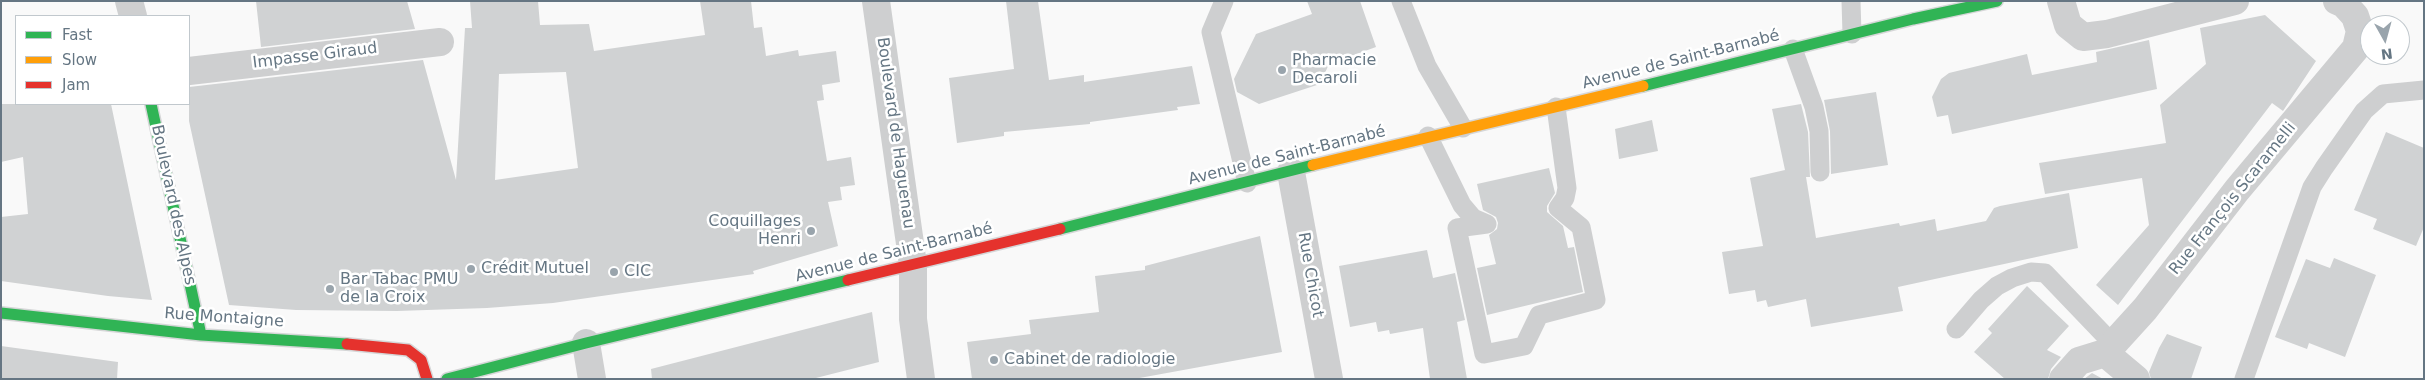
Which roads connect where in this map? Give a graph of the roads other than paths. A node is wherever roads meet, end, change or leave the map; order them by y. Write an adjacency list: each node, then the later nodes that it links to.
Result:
1 (129, 1): 11 (street)
2 (876, 1): 24 (street, Boulevard de Haguenau)
3 (1224, 1): 23 (lane)
4 (1401, 1): 19 (lane)
5 (1851, 1): 12 (lane)
6 (1997, 1): 10 (main road, Avenue de Saint-Barnabé)
7 (2061, 1): 8 (street)
8 (2235, 1)
9 (2337, 1): 29 (street, Rue François Scaramelli)
10 (1916, 10): 12 (main road, Avenue de Saint-Barnabé)
11 (133, 15)
12 (1852, 34): 14 (main road, Avenue de Saint-Barnabé)
13 (440, 42): 15 (street, Impasse Giraud)
14 (1794, 49): 18 (main road, Avenue de Saint-Barnabé); 22 (lane)
15 (190, 71)
16 (2424, 90): 36 (lane)
17 (152, 105): 27 (main road, Boulevard des Alpes)
18 (1556, 107): 19 (main road, Avenue de Saint-Barnabé); 20 (lane)
19 (1463, 128): 20 (main road, Avenue de Saint-Barnabé)
20 (1428, 136): 21 (main road, Avenue de Saint-Barnabé)
21 (1291, 172): 23 (main road, Avenue de Saint-Barnabé); 34 (street, Rue Chicot)
22 (1820, 172)
23 (1247, 183): 24 (main road, Avenue de Saint-Barnabé)
24 (913, 265): 28 (main road, Avenue de Saint-Barnabé); 33 (street, Boulevard de Haguenau)
25 (1, 313): 27 (main road, Rue Montaigne)
26 (1956, 329): 29 (lane)
27 (201, 335): 30 (main road, Rue Montaigne)
28 (586, 343): 31 (main road, Avenue de Saint-Barnabé); 32 (street)
29 (2119, 365): 35 (street)
30 (427, 379)
31 (446, 379)
32 (592, 379)
33 (921, 379)
34 (1329, 379)
35 (2064, 379)
36 (2244, 379)

